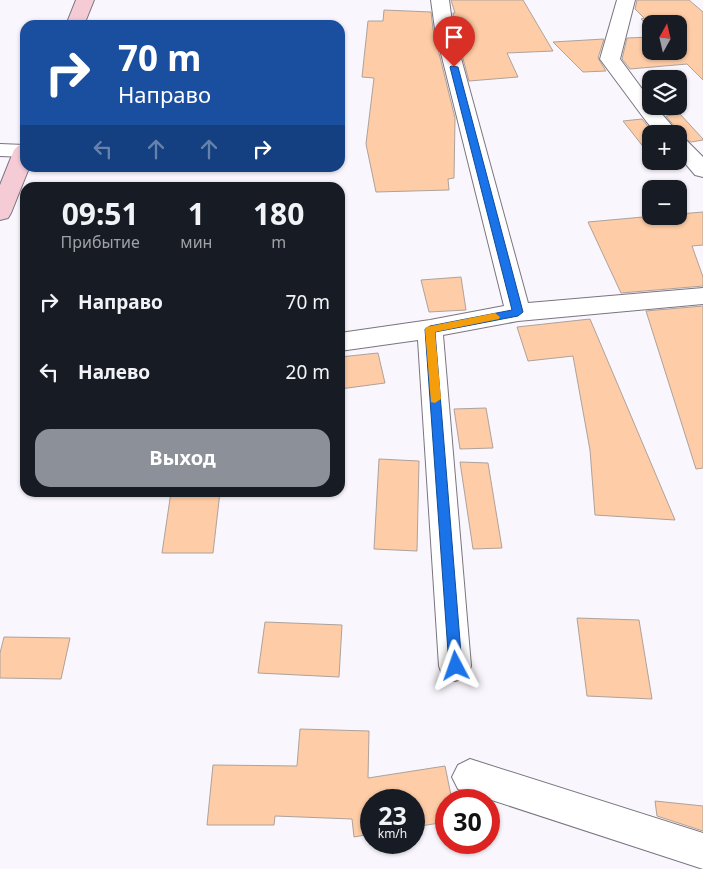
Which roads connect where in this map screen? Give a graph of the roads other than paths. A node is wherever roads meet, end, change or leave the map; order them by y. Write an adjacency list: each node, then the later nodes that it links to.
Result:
1 (85, 0): 4 (street)
2 (440, 0): 13 (street)
3 (626, 0): 5 (street)
4 (77, 20)
5 (660, 125)
6 (0, 150): 7 (street)
7 (20, 150)
8 (687, 153): 10 (street)
9 (20, 163): 11 (street)
10 (703, 170)
11 (0, 213)
12 (703, 296): 13 (street)
13 (518, 312): 14 (street)
14 (430, 329): 15 (street); 16 (street)
15 (345, 341)
16 (456, 666)
17 (470, 777): 18 (street)
18 (703, 851)

